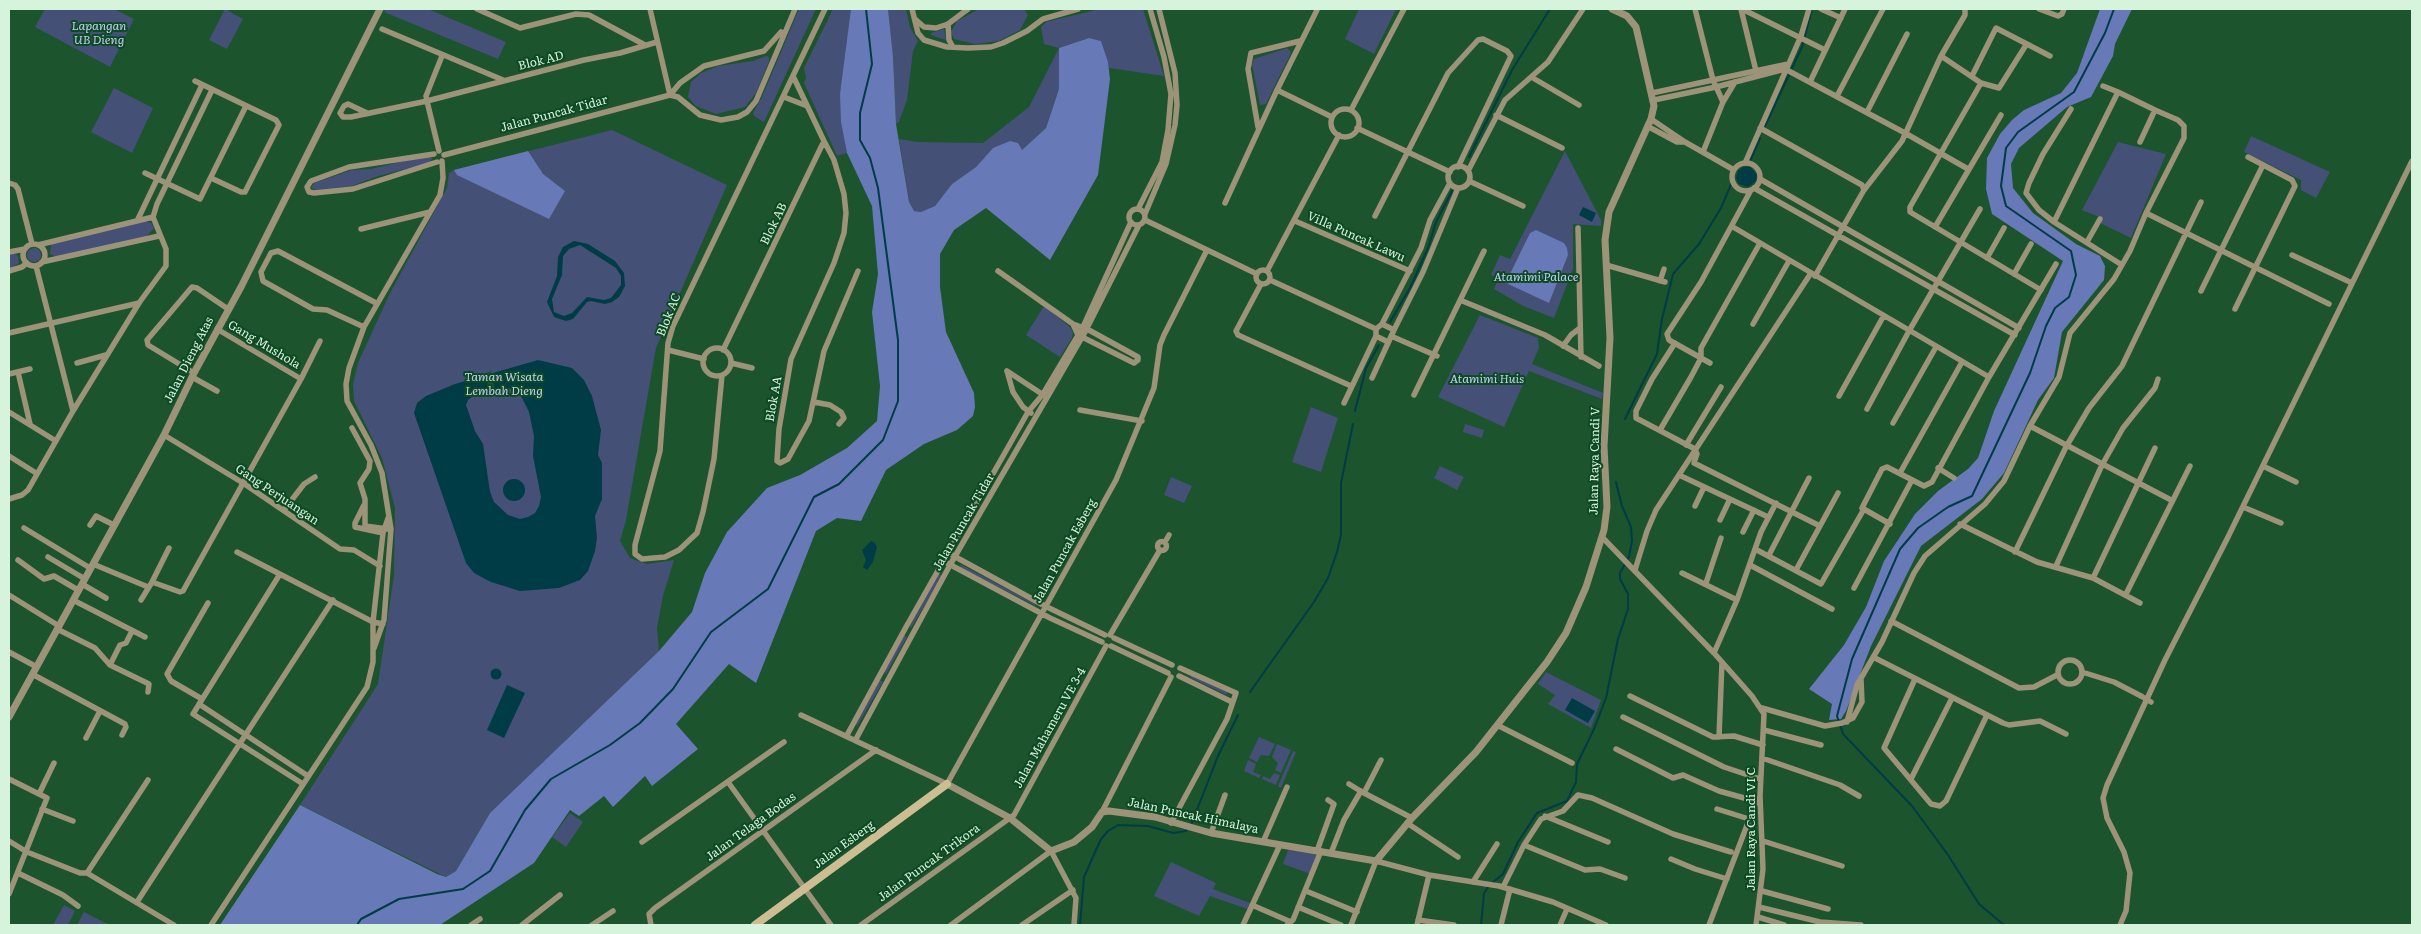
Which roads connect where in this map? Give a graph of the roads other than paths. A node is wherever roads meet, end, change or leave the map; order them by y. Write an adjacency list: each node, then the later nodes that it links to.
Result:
1 (380, 9): 178 (street, Jalan Dieng Atas)
2 (477, 9): 35 (street)
3 (650, 9): 33 (street)
4 (794, 9): 28 (street)
5 (824, 9): 45 (street, Blok AC)
6 (912, 9): 26 (street)
7 (968, 9): 27 (street)
8 (1078, 9): 36 (street)
9 (1150, 9): 117 (street, Jalan Puncak Tidar)
10 (1159, 9): 123 (street, Jalan Puncak Tidar)
11 (1404, 9): 70 (street)
12 (1583, 9): 47 (street)
13 (1612, 9): 24 (street)
14 (1695, 9): 49 (street)
15 (1742, 9): 31 (street); 44 (street)
16 (1809, 9): 31 (street)
17 (1821, 9): 25 (street)
18 (1845, 9): 25 (street)
19 (1883, 9): 61 (street)
20 (1965, 9): 40 (street)
21 (2039, 9): 22 (street)
22 (2064, 9)
23 (1317, 10): 32 (street)
24 (1627, 13): 63 (street)
25 (1841, 18): 37 (street)
26 (915, 20): 27 (street); 36 (street)
27 (948, 24): 36 (street)
28 (786, 26): 38 (street); 42 (street)
29 (382, 29): 39 (street)
30 (1907, 34): 72 (street)
31 (1804, 37): 37 (street); 43 (street)
32 (1300, 41): 58 (street); 79 (street)
33 (657, 42): 35 (street, Blok AD); 60 (street)
34 (2026, 45): 41 (street); 46 (street); 53 (street)
35 (645, 46): 48 (street, Blok AD)
36 (953, 47)
37 (1825, 50): 52 (street)
38 (764, 51): 42 (street); 60 (street)
39 (442, 56): 48 (street); 64 (street)
40 (1941, 56): 46 (street); 82 (street)
41 (2050, 56)
42 (774, 57): 60 (street)
43 (1788, 69): 44 (street); 52 (street); 81 (street)
44 (1757, 75): 49 (street); 51 (street)
45 (794, 76): 62 (street, Blok AC); 68 (street)
46 (1972, 76): 53 (street)
47 (1533, 78): 66 (street); 75 (street)
48 (503, 80): 64 (street, Blok AD)
49 (1713, 80): 56 (street); 63 (street)
50 (195, 81): 54 (street)
51 (1735, 82): 56 (street); 65 (street)
52 (1810, 82): 61 (street)
53 (1981, 83): 90 (street)
54 (202, 85): 57 (street); 103 (street)
55 (2103, 86): 59 (street)
56 (1716, 87): 63 (street); 65 (street)
57 (212, 90): 67 (street); 107 (street)
58 (1277, 90): 76 (street); 79 (street)
59 (2118, 92): 71 (street); 128 (street)
60 (670, 95): 91 (street, Jalan Puncak Tidar)
61 (1837, 96): 72 (street)
62 (784, 97): 68 (street); 201 (street, Blok AC)
63 (1653, 100): 77 (street, Jalan Raya Candi V)
64 (427, 101): 73 (street, Blok AD); 91 (street)
65 (1723, 102): 89 (street)
66 (1579, 105)
67 (246, 106): 102 (street); 102 (street)
68 (807, 106): 84 (street)
69 (2071, 109): 128 (street)
70 (1350, 110): 76 (street); 80 (street)
71 (2155, 110): 86 (street); 120 (street)
72 (1866, 112): 82 (street)
73 (367, 113)
74 (2001, 114): 97 (street)
75 (1496, 115): 87 (street); 99 (street)
76 (1332, 117): 83 (street)
77 (1650, 119): 78 (street, Jalan Raya Candi V); 85 (street)
78 (1647, 126): 85 (street); 156 (street, Jalan Raya Candi V)
79 (1258, 128): 114 (street)
80 (1357, 128): 83 (street); 88 (street)
81 (1760, 128): 94 (street); 111 (street)
82 (1905, 132): 90 (street); 111 (street)
83 (1339, 135): 126 (street)
84 (824, 141): 202 (street, Blok AB); 229 (street, Blok AA)
85 (1685, 142): 89 (street)
86 (2140, 142)
87 (1562, 148)
88 (1406, 152): 96 (street); 100 (street); 122 (street)
89 (1703, 152): 98 (street)
90 (1941, 153): 97 (street); 132 (street)
91 (439, 157): 91 (street); 119 (street)
92 (2248, 158): 95 (street)
93 (2412, 161): 169 (street)
94 (1745, 163): 98 (street); 104 (street)
95 (2263, 165): 145 (street); 157 (street)
96 (1458, 166): 99 (street); 100 (street)
97 (1968, 169): 132 (street)
98 (1734, 170): 110 (street)
99 (1468, 171): 105 (street)
100 (1450, 172): 108 (street)
101 (145, 173): 103 (street)
102 (211, 178): 107 (street)
103 (157, 179): 107 (street); 124 (street)
104 (1760, 180): 110 (street); 112 (street)
105 (1469, 181): 109 (street); 115 (street)
106 (9, 183): 143 (street)
107 (167, 183): 121 (street)
108 (1450, 183): 109 (street); 163 (street)
109 (1458, 188): 195 (street)
110 (1753, 189): 116 (street); 130 (street)
111 (1864, 190): 131 (street)
112 (1794, 200): 116 (street); 131 (street)
113 (2202, 202): 136 (street)
114 (1225, 203)
115 (1523, 206)
116 (1789, 207): 137 (street)
117 (1138, 209): 123 (street); 127 (street, Jalan Puncak Tidar)
118 (1980, 209): 141 (street)
119 (430, 212): 135 (street); 176 (street)
120 (2146, 213): 136 (street); 155 (street)
121 (153, 216): 124 (street); 138 (street)
122 (1375, 216)
123 (1145, 217): 129 (street, Jalan Puncak Tidar); 146 (street)
124 (138, 219): 143 (street)
125 (2100, 219): 139 (street)
126 (1295, 221): 162 (street); 163 (street, Villa Puncak Lawu)
127 (1131, 222): 129 (street); 186 (street, Jalan Puncak Tidar)
128 (2054, 222): 139 (street)
129 (1139, 225): 186 (street, Jalan Puncak Tidar)
130 (1733, 226): 140 (street); 198 (street)
131 (1844, 227): 137 (street); 168 (street)
132 (1935, 227): 141 (street)
133 (1578, 228): 188 (street)
134 (2004, 228): 150 (street)
135 (361, 230)
136 (2186, 233): 145 (street); 247 (street)
137 (1840, 235): 165 (street); 171 (street)
138 (160, 236): 153 (street); 175 (street)
139 (2087, 242): 155 (street)
140 (1760, 243): 151 (street); 206 (street)
141 (1960, 243): 150 (street); 168 (street)
142 (2031, 244): 166 (street)
143 (35, 245): 144 (street); 153 (street)
144 (25, 249): 148 (street); 152 (street)
145 (2220, 249): 157 (street); 173 (street)
146 (1206, 250): 164 (street); 237 (street, Jalan Puncak Esberg)
147 (1484, 251): 174 (street)
148 (9, 252)
149 (2292, 255): 169 (street)
150 (1987, 258): 166 (street)
151 (1789, 260): 165 (street); 184 (street)
152 (27, 263): 153 (street); 159 (street)
153 (39, 264): 181 (street)
154 (2056, 264): 172 (street)
155 (2122, 265): 241 (street)
156 (1606, 266): 158 (street); 293 (street, Jalan Raya Candi V)
157 (2256, 267): 177 (street); 179 (street)
158 (1664, 269)
159 (9, 271)
160 (858, 271): 229 (street, Blok AA)
161 (998, 271): 182 (street)
162 (1267, 271): 164 (street); 167 (street)
163 (1410, 271): 183 (street)
164 (1257, 274): 170 (street)
165 (1813, 274): 180 (street); 249 (street)
166 (2014, 274): 172 (street)
167 (1270, 280): 170 (street); 187 (street)
168 (1938, 282): 171 (street); 189 (street)
169 (2352, 283): 253 (street)
170 (1261, 284): 223 (street)
171 (1934, 288): 191 (street); 196 (street)
172 (2041, 290): 189 (street)
173 (2200, 291)
174 (1460, 300): 199 (street); 204 (street)
175 (139, 303): 181 (street); 203 (street)
176 (376, 303): 185 (street); 185 (street)
177 (2329, 304)
178 (228, 309): 190 (street, Jalan Dieng Atas); 217 (street)
179 (2235, 309)
180 (1883, 317): 191 (street); 228 (street)
181 (51, 323): 192 (street); 234 (street)
182 (1073, 324): 186 (street); 193 (street)
183 (1382, 324): 187 (street); 195 (street)
184 (1753, 324)
185 (364, 327): 279 (street)
186 (1085, 328): 193 (street, Jalan Puncak Tidar); 193 (street)
187 (1376, 328): 194 (street)
188 (1580, 328): 199 (street); 205 (street)
189 (2019, 328): 196 (street)
190 (217, 329): 217 (street, Jalan Dieng Atas); 221 (street, Gang Mushola)
191 (1909, 332): 200 (street); 231 (street)
192 (9, 333)
193 (1080, 336): 227 (street, Jalan Puncak Tidar)
194 (1376, 336): 195 (street); 223 (street)
195 (1391, 336): 204 (street); 220 (street)
196 (2015, 336): 219 (street)
197 (320, 341): 221 (street)
198 (1675, 343): 206 (street); 243 (street)
199 (1563, 346): 205 (street)
200 (1936, 347): 208 (street); 238 (street)
201 (668, 350): 207 (street); 218 (street, Blok AC)
202 (723, 350): 207 (street); 210 (street)
203 (106, 355): 209 (street); 234 (street)
204 (1435, 356): 226 (street)
205 (1581, 357): 212 (street)
206 (1701, 358): 211 (street); 243 (street)
207 (704, 359): 218 (street)
208 (1962, 362): 219 (street); 256 (street)
209 (77, 363)
210 (731, 363): 213 (street); 218 (street)
211 (1710, 363)
212 (1599, 366)
213 (752, 368)
214 (30, 370): 215 (street)
215 (18, 372): 216 (street); 239 (street)
216 (9, 374)
217 (193, 374): 225 (street); 244 (street, Jalan Dieng Atas)
218 (722, 375)
219 (1989, 377): 254 (street)
220 (1372, 378)
221 (301, 379): 263 (street)
222 (2158, 380): 251 (street)
223 (1351, 386): 230 (street)
224 (1721, 387): 246 (street)
225 (218, 391)
226 (1414, 395)
227 (1046, 396): 235 (street, Jalan Puncak Tidar); 235 (street); 236 (street, Jalan Puncak Tidar)
228 (1840, 396)
229 (814, 402): 240 (street)
230 (1344, 403)
231 (1867, 409)
232 (1080, 410): 237 (street)
233 (9, 412): 239 (street)
234 (73, 412): 245 (street)
235 (1028, 412): 236 (street); 298 (street, Jalan Puncak Tidar)
236 (1036, 417): 302 (street, Jalan Puncak Tidar)
237 (1142, 421): 328 (street, Jalan Puncak Esberg)
238 (1893, 423)
239 (30, 424): 245 (street)
240 (839, 424)
241 (2030, 426): 247 (street); 283 (street)
242 (352, 428): 270 (street)
243 (1660, 430): 246 (street)
244 (164, 435): 263 (street, Gang Perjuangan); 285 (street, Jalan Dieng Atas)
245 (56, 441): 255 (street)
246 (1686, 445): 249 (street)
247 (2066, 446): 251 (street); 299 (street)
248 (2155, 448): 264 (street)
249 (1695, 449): 257 (street); 271 (street)
250 (9, 456): 255 (street)
251 (2102, 465): 264 (street); 309 (street)
252 (2190, 466): 269 (street)
253 (2263, 466): 262 (street); 273 (street)
254 (1938, 468): 260 (street); 261 (street)
255 (36, 473): 267 (street)
256 (1900, 473): 261 (street); 274 (street)
257 (1679, 474): 265 (street); 310 (street)
258 (316, 478): 275 (street)
259 (1809, 478): 277 (street)
260 (1954, 478)
261 (1912, 480): 282 (street)
262 (2296, 482)
263 (243, 483): 275 (street, Gang Perjuangan); 317 (street)
264 (2138, 483): 269 (street); 314 (street)
265 (1704, 486): 268 (street); 272 (street)
266 (1838, 493): 286 (street)
267 (9, 498)
268 (1730, 499): 276 (street); 280 (street)
269 (2171, 500): 319 (street)
270 (365, 503): 287 (street); 287 (street)
271 (1776, 503): 277 (street); 296 (street)
272 (1695, 506)
273 (2243, 507): 281 (street); 483 (street)
274 (1864, 509): 282 (street); 311 (street)
275 (284, 510): 308 (street, Gang Perjuangan)
276 (1754, 510): 278 (street); 291 (street)
277 (1792, 511): 286 (street); 300 (street)
278 (1766, 516)
279 (388, 518): 289 (street); 290 (street)
280 (1720, 520)
281 (2281, 523)
282 (1890, 524): 318 (street)
283 (1960, 524): 299 (street); 331 (street)
284 (90, 525): 285 (street)
285 (114, 525): 307 (street, Jalan Dieng Atas)
286 (1820, 526): 311 (street)
287 (365, 527): 290 (street)
288 (24, 528): 307 (street)
289 (391, 529): 290 (street); 333 (street)
290 (384, 531): 308 (street)
291 (1743, 532)
292 (1169, 535): 338 (street)
293 (1602, 537): 310 (street); 370 (street, Jalan Raya Candi V)
294 (1721, 538): 315 (street)
295 (169, 548): 317 (street)
296 (1755, 550): 300 (street); 306 (street)
297 (237, 552): 313 (street)
298 (948, 552): 302 (street); 304 (street, Jalan Puncak Tidar)
299 (2015, 552): 309 (street)
300 (1769, 555): 311 (street)
301 (48, 557): 316 (street)
302 (955, 557): 305 (street, Jalan Puncak Tidar); 328 (street)
303 (18, 560): 316 (street)
304 (942, 562): 305 (street); 335 (street, Jalan Puncak Tidar)
305 (950, 565): 330 (street); 337 (street, Jalan Puncak Tidar)
306 (1750, 565): 325 (street); 329 (street)
307 (92, 566): 316 (street, Jalan Dieng Atas); 317 (street)
308 (380, 566): 332 (street)
309 (2056, 566): 314 (street)
310 (1635, 570): 343 (street)
311 (1796, 570)
312 (1682, 573): 315 (street)
313 (280, 574): 324 (street); 361 (street)
314 (2093, 578): 319 (street)
315 (1706, 583): 325 (street)
316 (82, 584): 321 (street); 322 (street, Jalan Dieng Atas)
317 (150, 584): 323 (street)
318 (1854, 588)
319 (2126, 594): 327 (street)
320 (9, 595): 334 (street)
321 (106, 598)
322 (73, 600): 334 (street, Jalan Dieng Atas); 336 (street)
323 (141, 600)
324 (333, 600): 332 (street); 372 (street)
325 (1737, 600): 343 (street)
326 (208, 602): 361 (street)
327 (2140, 603)
328 (1045, 606): 330 (street, Jalan Puncak Esberg); 338 (street)
329 (1832, 609)
330 (1041, 613): 340 (street); 396 (street, Jalan Puncak Esberg)
331 (1892, 621): 344 (street); 354 (street)
332 (373, 622): 333 (street); 341 (street)
333 (383, 624): 341 (street)
334 (58, 628): 346 (street); 348 (street, Jalan Dieng Atas)
335 (905, 629): 337 (street); 352 (street, Jalan Puncak Tidar)
336 (132, 631): 339 (street); 346 (street)
337 (913, 633): 356 (street, Jalan Puncak Tidar)
338 (1110, 636): 340 (street); 340 (street); 347 (street)
339 (145, 637)
340 (1106, 644): 353 (street); 410 (street, Jalan Mahameru VE 3-4)
341 (374, 648): 389 (street)
342 (9, 652): 348 (street)
343 (1714, 653): 345 (street)
344 (1873, 657): 357 (street); 364 (street)
345 (1722, 662): 364 (street); 376 (street)
346 (110, 665): 358 (street)
347 (1172, 665): 349 (street); 353 (street)
348 (35, 666): 351 (street, Jalan Dieng Atas)
349 (1180, 668): 355 (street); 362 (street)
350 (2082, 672): 354 (street); 354 (street); 363 (street, bridge)
351 (32, 674): 365 (street); 368 (street, Jalan Dieng Atas)
352 (880, 674): 356 (street); 375 (street, Jalan Puncak Tidar)
353 (1170, 675): 355 (street); 408 (street)
354 (2057, 675)
355 (1179, 676): 362 (street)
356 (888, 678): 378 (street, Jalan Puncak Tidar)
357 (1916, 679): 360 (street); 392 (street)
358 (148, 692)
359 (1630, 696): 376 (street)
360 (1952, 698): 367 (street); 392 (street)
361 (200, 701): 372 (street); 380 (street)
362 (1232, 702): 414 (street)
363 (2151, 702)
364 (1762, 708): 371 (street, Jalan Raya Candi VI C)
365 (100, 711): 374 (street); 377 (street)
366 (801, 715): 375 (street)
367 (1987, 715): 373 (street); 392 (street)
368 (9, 717)
369 (1623, 717): 391 (street)
370 (1497, 725): 388 (street); 412 (street, Jalan Raya Candi V)
371 (1764, 730): 381 (street, Jalan Raya Candi VI C); 382 (street)
372 (247, 734): 380 (street); 389 (street)
373 (2066, 734)
374 (122, 735)
375 (847, 736): 378 (street)
376 (1720, 737): 381 (street)
377 (86, 738)
378 (856, 740): 384 (street)
379 (784, 742): 394 (street)
380 (241, 744): 395 (street); 447 (street)
381 (1763, 745): 385 (street, Jalan Raya Candi VI C)
382 (1821, 745)
383 (1616, 749): 405 (street)
384 (876, 750): 396 (street); 415 (street, Jalan Telaga Bodas)
385 (1762, 758): 391 (street, Jalan Raya Candi VI C); 403 (street)
386 (1381, 760): 399 (street)
387 (54, 763): 400 (street)
388 (1572, 763)
389 (308, 776): 395 (street)
390 (9, 779): 400 (street)
391 (1760, 779): 402 (street, Jalan Raya Candi VI C)
392 (1911, 779)
393 (148, 780): 435 (street)
394 (728, 782): 415 (street); 419 (street)
395 (303, 784): 461 (street)
396 (948, 784): 410 (street); 441 (main road, Jalan Esberg)
397 (1349, 784): 399 (street)
398 (1287, 787): 420 (street)
399 (1363, 792): 412 (street); 429 (street)
400 (39, 794): 406 (street)
401 (1225, 795): 416 (street)
402 (1760, 796): 405 (street); 418 (street, Jalan Raya Candi VI C)
403 (1859, 796)
404 (1328, 800): 426 (street)
405 (1755, 801): 411 (street)
406 (42, 809): 413 (street); 427 (street)
407 (1717, 809): 411 (street)
408 (1102, 812): 414 (street, Jalan Puncak Himalaya); 425 (street)
409 (1545, 816): 421 (street); 424 (street); 428 (street)
410 (1010, 818): 425 (street); 468 (street, Jalan Puncak Trikora)
411 (1749, 819): 438 (street)
412 (1410, 820): 430 (street); 432 (street, Jalan Raya Candi V)
413 (73, 821)
414 (1171, 823): 416 (street, Jalan Puncak Himalaya)
415 (763, 831): 441 (street); 465 (street, Jalan Telaga Bodas)
416 (1211, 833): 420 (street, Jalan Puncak Himalaya)
417 (9, 840): 427 (street)
418 (1763, 841): 433 (street); 444 (street, Jalan Raya Candi VI C)
419 (642, 842)
420 (1263, 842): 423 (street, Jalan Puncak Himalaya)
421 (1608, 842)
422 (1497, 844): 439 (street)
423 (1280, 845): 426 (street, Jalan Puncak Himalaya); 448 (street)
424 (1524, 845): 437 (street); 440 (street)
425 (1051, 851): 442 (street); 469 (street)
426 (1319, 851): 429 (street, Jalan Puncak Himalaya); 443 (street)
427 (27, 852): 434 (street); 435 (street)
428 (1731, 852)
429 (1331, 853): 432 (street, Jalan Puncak Himalaya)
430 (1458, 857)
431 (1671, 859): 438 (street)
432 (1376, 861): 436 (street); 455 (street, Jalan Raya Candi V)
433 (1842, 866)
434 (18, 873): 445 (street); 449 (street)
435 (87, 873): 447 (street)
436 (1429, 875): 439 (street); 458 (street)
437 (1624, 878)
438 (1727, 878): 479 (street)
439 (1472, 882): 440 (street)
440 (1504, 887): 452 (street); 476 (street)
441 (805, 888): 466 (main road, Jalan Esberg); 467 (street)
442 (1073, 890): 470 (street); 471 (street)
443 (1306, 890): 451 (street); 455 (street)
444 (1762, 891): 450 (street, Jalan Raya Candi VI C); 453 (street)
445 (9, 894)
446 (560, 895): 463 (street)
447 (137, 902): 460 (street)
448 (1252, 905): 459 (street); 472 (street)
449 (78, 906)
450 (1759, 906): 456 (street, Jalan Raya Candi VI C); 482 (street)
451 (1298, 907): 459 (street); 473 (street)
452 (1567, 909): 477 (street); 478 (street)
453 (1828, 909)
454 (613, 911): 464 (street)
455 (1358, 912): 474 (street, Jalan Raya Candi V)
456 (1758, 917): 480 (street, Jalan Raya Candi VI C); 481 (street)
457 (480, 919): 462 (street)
458 (1418, 922): 475 (street)
459 (1289, 924)
460 (174, 925)
461 (211, 925)
462 (471, 925)
463 (522, 925)
464 (592, 925)
465 (651, 925)
466 (755, 925)
467 (831, 925)
468 (861, 925)
469 (951, 925)
470 (1022, 925)
471 (1074, 925)
472 (1242, 925)
473 (1341, 925)
474 (1351, 925)
475 (1454, 925)
476 (1500, 925)
477 (1560, 925)
478 (1606, 925)
479 (1710, 925)
480 (1756, 925)
481 (1784, 925)
482 (1861, 925)
483 (2120, 925)

